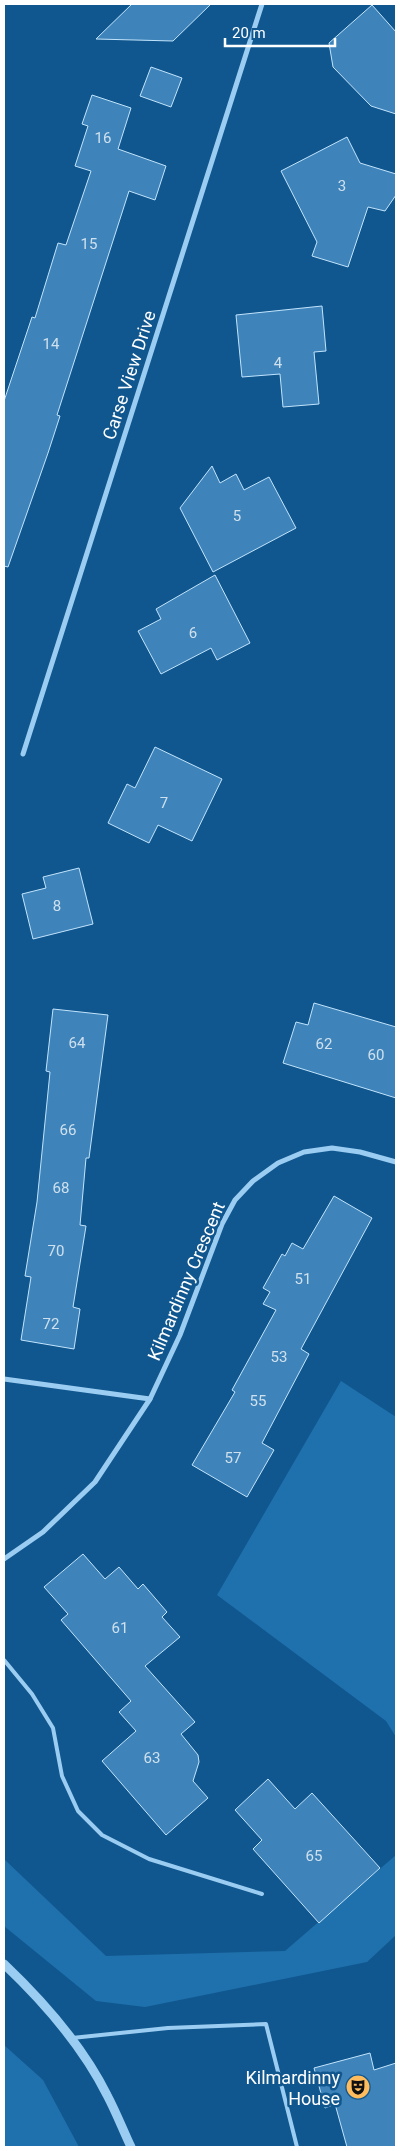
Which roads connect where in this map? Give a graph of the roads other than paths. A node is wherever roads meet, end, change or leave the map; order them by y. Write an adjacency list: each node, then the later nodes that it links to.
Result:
1 (262, 4): 2 (street, Carse View Drive)
2 (23, 754)
3 (396, 1162): 5 (street, Kilmardinny Crescent)
4 (4, 1379): 5 (street)
5 (150, 1399): 6 (street, Kilmardinny Crescent)
6 (4, 1559)
7 (4, 1660): 8 (lane)
8 (262, 1894)
9 (4, 1964): 10 (street)
10 (72, 2038): 11 (street); 12 (lane)
11 (131, 2147)
12 (297, 2147)

